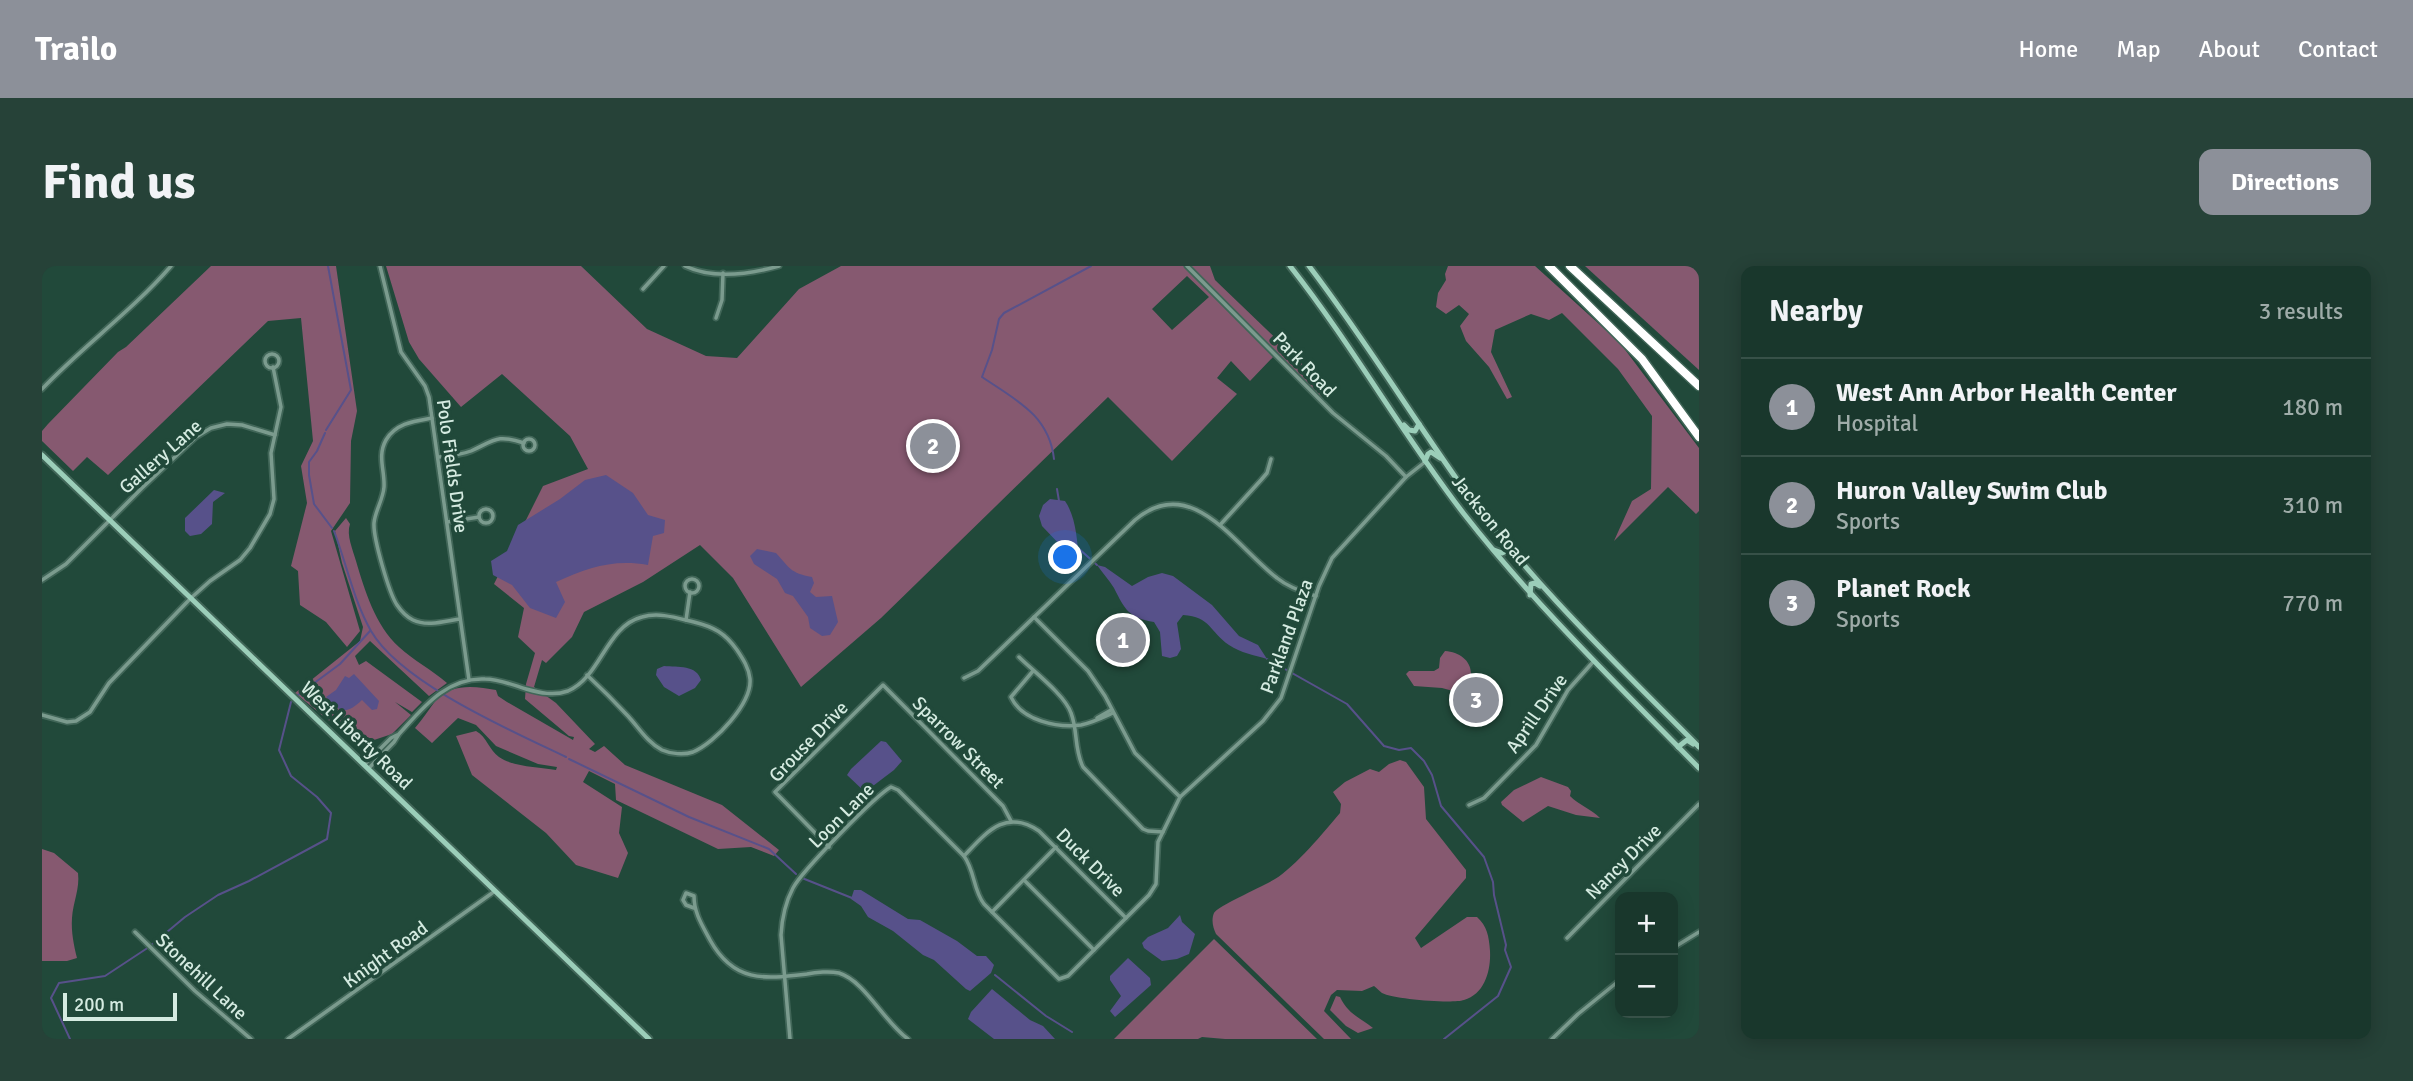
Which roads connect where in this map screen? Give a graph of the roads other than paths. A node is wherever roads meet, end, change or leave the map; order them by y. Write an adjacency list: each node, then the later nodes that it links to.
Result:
1 (171, 266): 18 (street)
2 (380, 266): 20 (street, Polo Fields Drive)
3 (664, 266): 12 (street)
4 (685, 266): 11 (street)
5 (779, 266): 11 (street)
6 (1188, 266): 30 (street, Park Road)
7 (1290, 266): 14 (main road, Jackson Road)
8 (1309, 266): 15 (main road, Jackson Road)
9 (1549, 266): 23 (highway)
10 (1570, 266): 17 (highway)
11 (723, 273): 13 (street)
12 (643, 289)
13 (716, 318)
14 (1338, 331): 15 (main road); 19 (main road, Jackson Road)
15 (1358, 333): 21 (main road, Jackson Road)
16 (273, 368): 22 (street)
17 (1699, 386)
18 (42, 389)
19 (1394, 415): 21 (main road); 28 (main road, Jackson Road)
20 (432, 418): 26 (street, Polo Fields Drive); 44 (street)
21 (1419, 424): 29 (main road, Jackson Road)
22 (275, 435): 32 (street, Gallery Lane); 42 (street)
23 (1699, 437)
24 (524, 443): 26 (street)
25 (42, 455): 32 (main road, West Liberty Road)
26 (438, 457): 33 (street, Polo Fields Drive)
27 (1271, 459): 34 (street)
28 (1425, 462): 29 (main road); 30 (street, Parkland Plaza); 36 (main road, Jackson Road)
29 (1447, 465): 35 (main road, Jackson Road)
30 (1406, 477): 40 (street, Parkland Plaza)
31 (479, 517): 33 (street)
32 (109, 520): 37 (street, Gallery Lane); 42 (main road, West Liberty Road)
33 (447, 522): 44 (street, Polo Fields Drive)
34 (1220, 525): 40 (street); 43 (street)
35 (1509, 545): 36 (main road); 41 (main road, Jackson Road)
36 (1492, 548): 39 (main road, Jackson Road)
37 (42, 580)
38 (690, 592): 45 (street)
39 (1530, 595): 41 (main road); 47 (main road, Jackson Road)
40 (1316, 596): 62 (street, Parkland Plaza)
41 (1553, 597): 56 (main road, Jackson Road)
42 (191, 598): 54 (street); 60 (main road, West Liberty Road)
43 (1034, 617): 50 (street); 53 (street)
44 (461, 619): 51 (street, Polo Fields Drive)
45 (687, 620): 49 (street); 49 (street)
46 (1019, 657): 48 (street)
47 (1593, 662): 55 (main road, Jackson Road); 64 (street, Aprill Drive)
48 (1033, 671): 57 (street); 57 (street)
49 (587, 675): 51 (street)
50 (964, 678)
51 (469, 680): 60 (street)
52 (883, 685): 65 (street, Sparrow Street); 67 (street, Grouse Drive)
53 (1113, 711): 57 (street); 62 (street)
54 (42, 715)
55 (1652, 720): 56 (main road); 58 (main road, Jackson Road)
56 (1672, 720): 59 (main road, Jackson Road)
57 (1073, 724): 66 (street)
58 (1678, 747): 59 (main road); 61 (main road, Jackson Road)
59 (1699, 747)
60 (367, 766): 71 (main road, West Liberty Road)
61 (1699, 768)
62 (1180, 797): 66 (street, Parkland Plaza)
63 (1699, 804): 77 (street, Nancy Drive)
64 (1469, 805)
65 (1011, 821): 68 (street, Duck Drive); 69 (street)
66 (1163, 832): 74 (street, Parkland Plaza)
67 (828, 847): 69 (street, Loon Lane); 80 (street, Loon Lane)
68 (1056, 847): 70 (street); 74 (street, Duck Drive)
69 (964, 856): 73 (street, Loon Lane)
70 (1024, 880): 73 (street); 79 (street)
71 (496, 890): 84 (street, Knight Road); 85 (main road, West Liberty Road)
72 (694, 908): 72 (street); 80 (street)
73 (992, 912): 81 (street, Loon Lane)
74 (1126, 918): 79 (street, Parkland Plaza)
75 (135, 932): 83 (street, Stonehill Lane)
76 (1699, 932): 78 (street)
77 (1567, 937)
78 (1678, 945)
79 (1094, 950): 81 (street, Parkland Plaza)
80 (785, 976): 86 (street, Loon Lane); 87 (street)
81 (1068, 976)
82 (1615, 984): 88 (street)
83 (250, 1039)
84 (288, 1039)
85 (649, 1039)
86 (790, 1039)
87 (908, 1039)
88 (1552, 1039)

